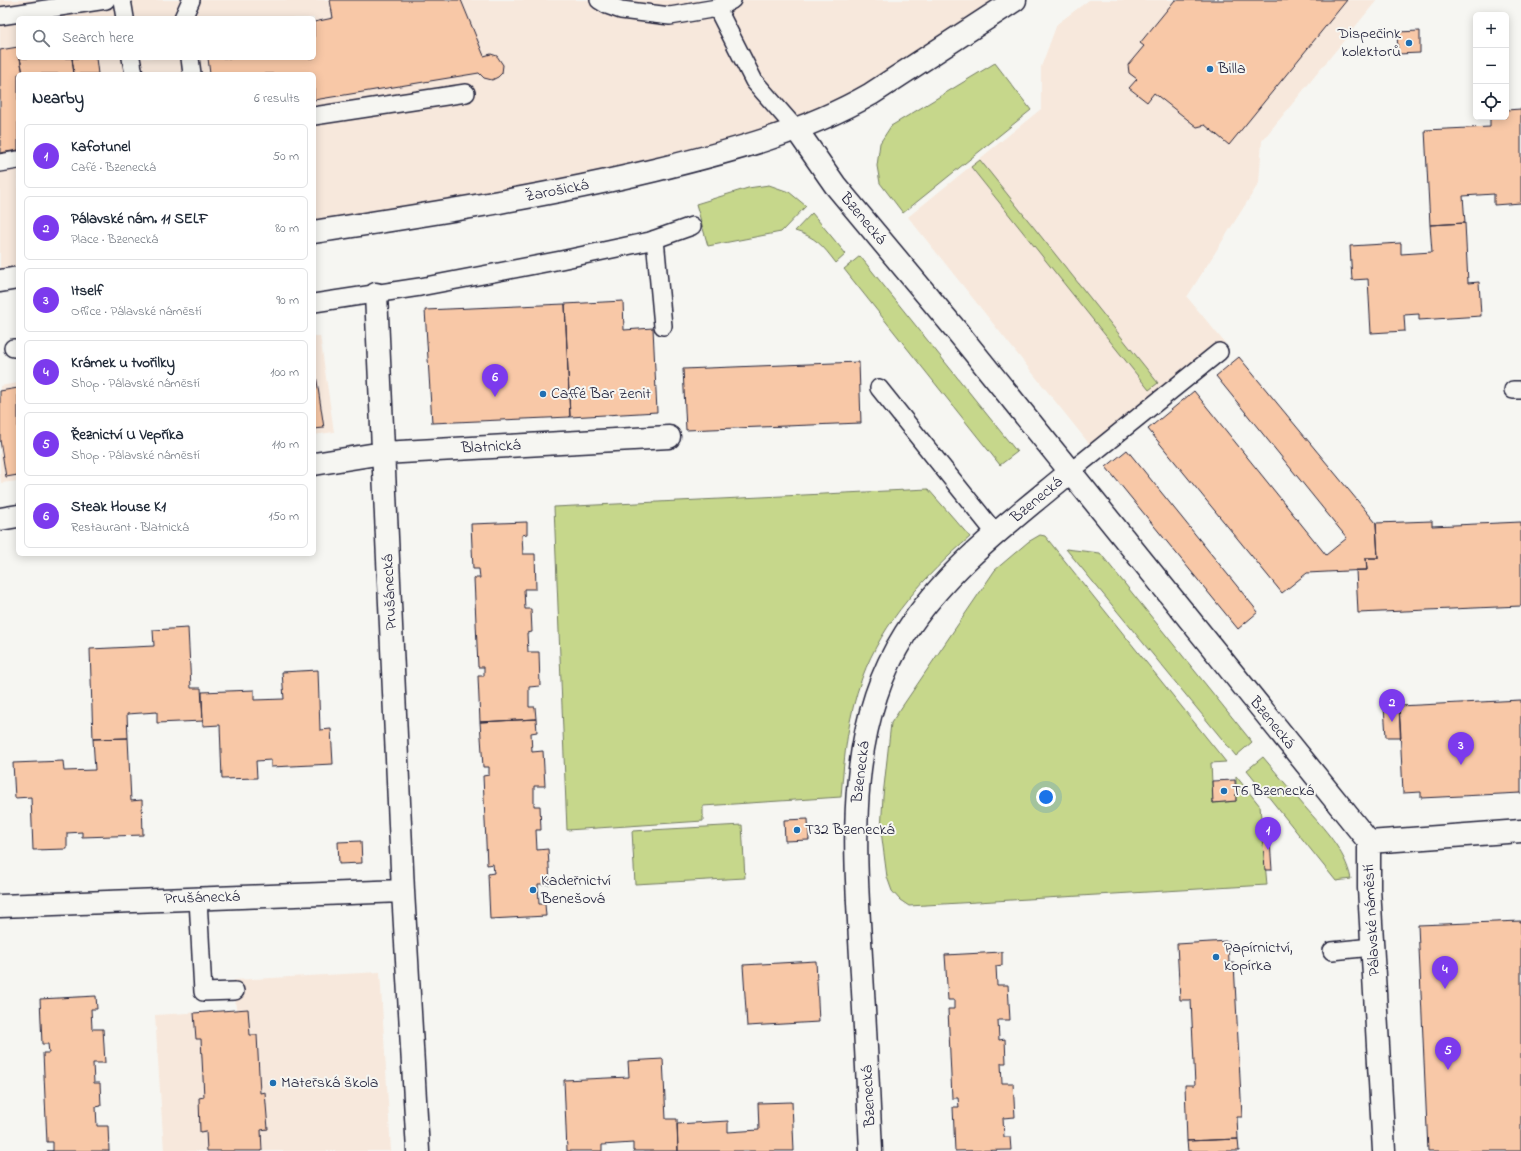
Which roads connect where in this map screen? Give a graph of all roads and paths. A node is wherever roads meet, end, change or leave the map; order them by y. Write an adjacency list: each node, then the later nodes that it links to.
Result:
1 (106, 0): 8 (lane)
2 (122, 0): 10 (lane)
3 (191, 0): 11 (lane)
4 (599, 0): 7 (lane)
5 (732, 0): 7 (lane)
6 (1015, 0): 18 (street, Žarošická)
7 (719, 4): 18 (lane)
8 (77, 11): 9 (lane)
9 (0, 16)
10 (125, 16)
11 (184, 16)
12 (131, 60): 14 (lane)
13 (190, 60): 15 (lane)
14 (134, 72)
15 (192, 72)
16 (466, 93): 17 (lane)
17 (316, 116)
18 (796, 129): 20 (street, Žarošická); 32 (street, Bzenecká)
19 (692, 226): 21 (lane)
20 (316, 232)
21 (655, 239): 24 (lane); 26 (lane)
22 (16, 278): 23 (street)
23 (0, 281)
24 (376, 294): 25 (lane); 30 (street, Prušánecká)
25 (316, 303)
26 (663, 326)
27 (1219, 352): 32 (lane)
28 (879, 388): 35 (lane)
29 (669, 437): 30 (street, Blatnická)
30 (383, 453): 31 (street, Blatnická); 38 (street, Prušánecká)
31 (316, 464)
32 (1070, 472): 35 (street, Bzenecká); 37 (street, Bzenecká)
33 (16, 516): 34 (street)
34 (0, 519)
35 (996, 534): 45 (street, Bzenecká)
36 (1521, 831): 37 (street, Pálavské náměstí)
37 (1369, 842): 41 (street, Pálavské náměstí)
38 (403, 891): 39 (street, Prušánecká); 44 (street, Prušánecká)
39 (198, 898): 40 (street, Prušánecká); 43 (lane)
40 (0, 906)
41 (1372, 947): 42 (lane); 46 (street, Pálavské náměstí)
42 (1332, 951)
43 (235, 990)
44 (418, 1151)
45 (872, 1151)
46 (1384, 1151)

